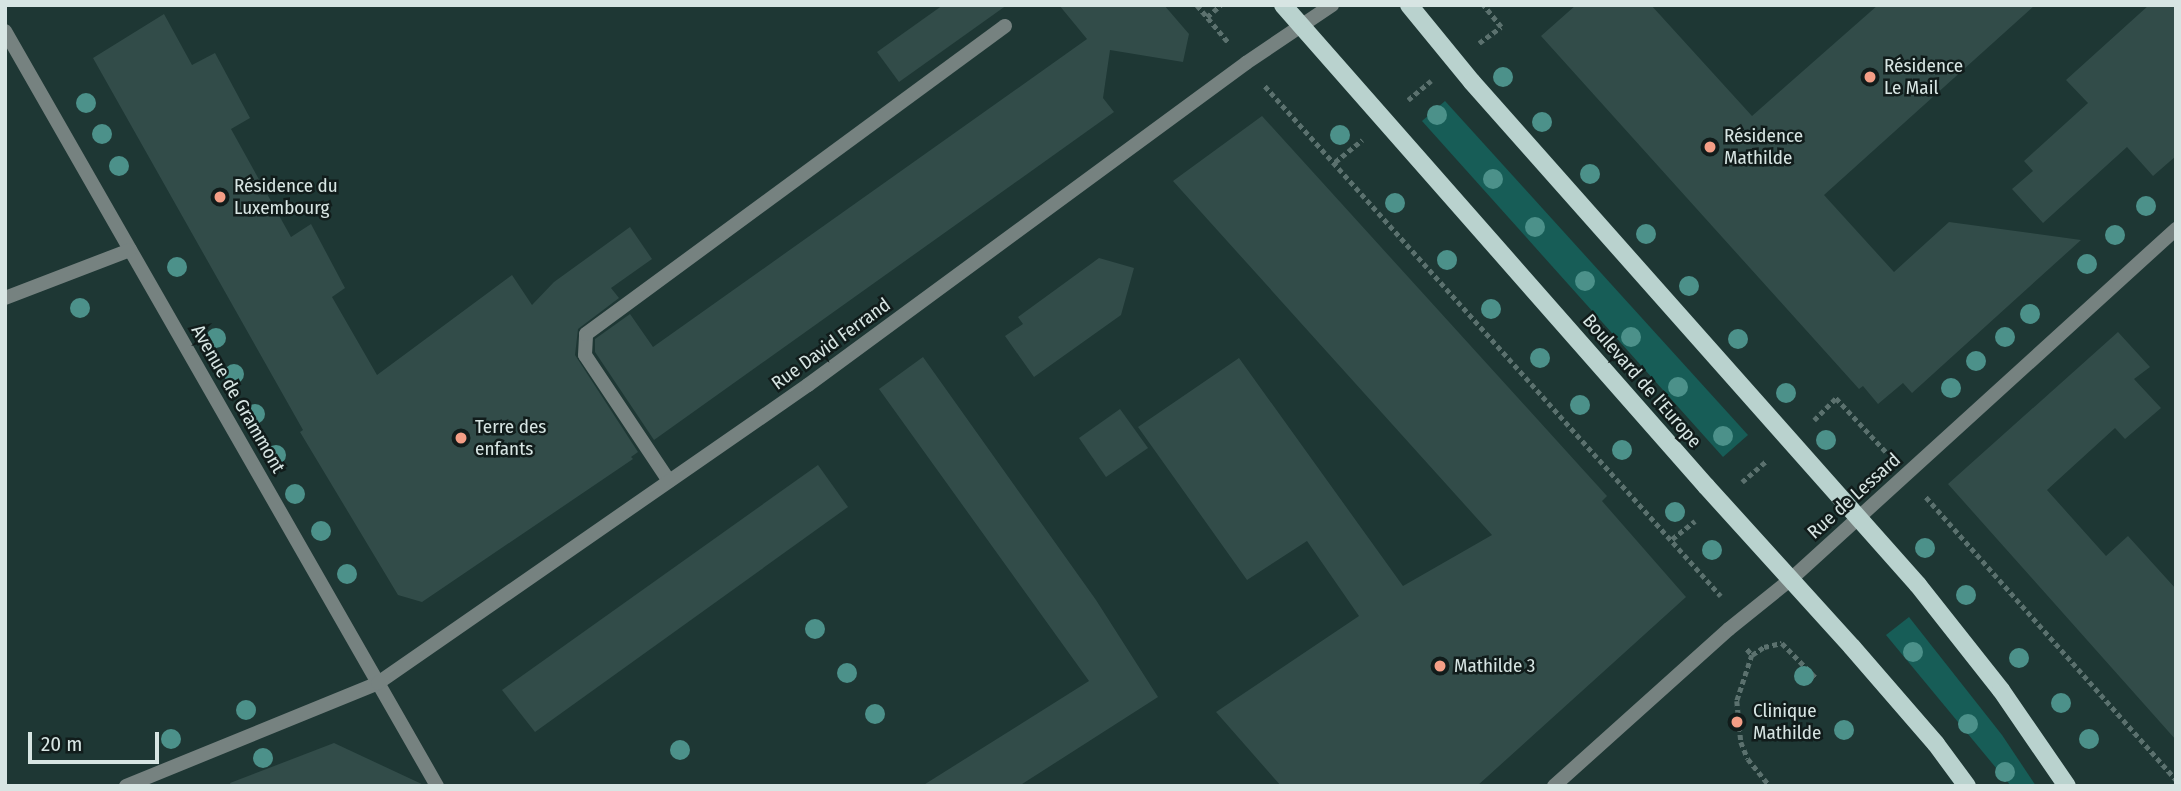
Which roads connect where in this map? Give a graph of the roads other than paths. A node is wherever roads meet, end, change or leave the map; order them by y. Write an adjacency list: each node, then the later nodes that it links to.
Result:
1 (1283, 5): 5 (main road, Boulevard de l'Europe)
2 (1332, 5): 5 (street, Rue David Ferrand)
3 (1409, 5): 11 (main road)
4 (1005, 26): 10 (street)
5 (1300, 27): 10 (street, Rue David Ferrand); 12 (main road, Boulevard de l'Europe)
6 (5, 31): 8 (street, Avenue de Grammont)
7 (2176, 229): 11 (street, Rue de Lessard)
8 (130, 250): 9 (street); 13 (street, Avenue de Grammont)
9 (5, 298)
10 (669, 481): 13 (street, Rue David Ferrand)
11 (1860, 518): 12 (street, Rue de Lessard); 18 (main road)
12 (1790, 580): 16 (street, Rue de Lessard); 17 (main road, Boulevard de l'Europe)
13 (378, 683): 14 (street, Rue David Ferrand); 15 (street, Avenue de Grammont)
14 (126, 786)
15 (437, 786)
16 (1554, 786)
17 (1968, 786)
18 (2067, 786)

